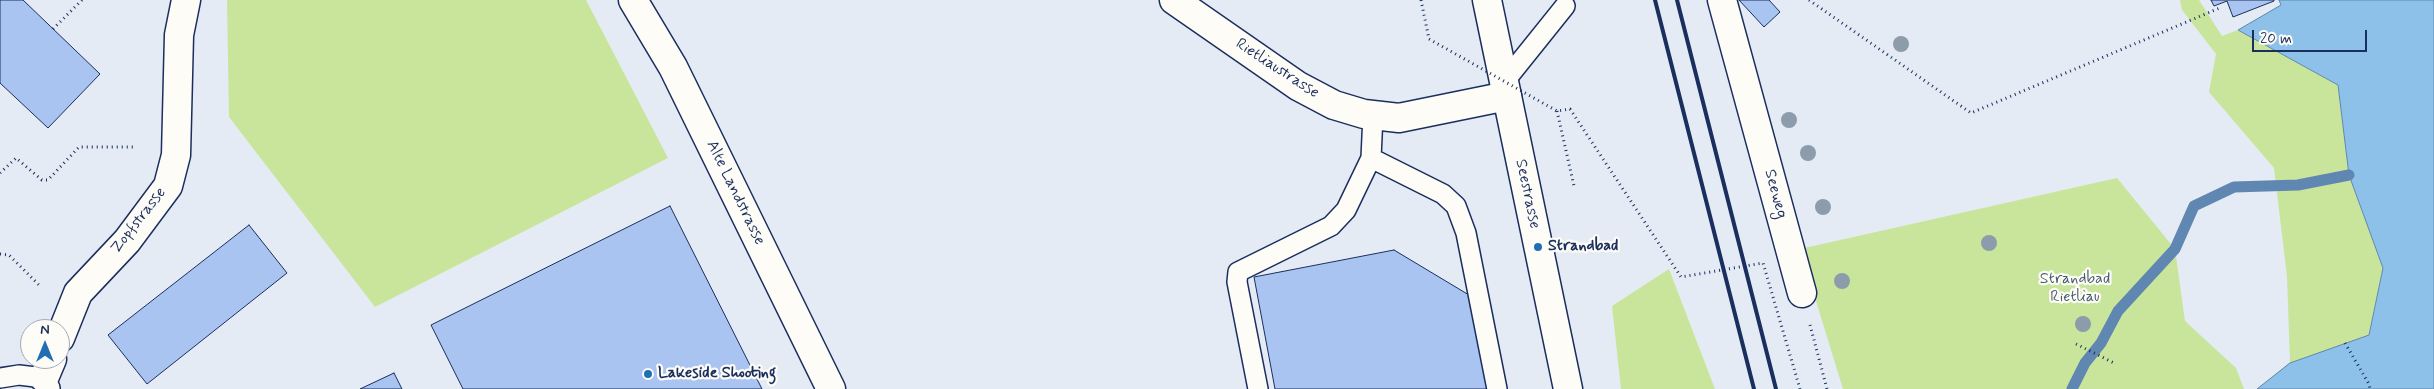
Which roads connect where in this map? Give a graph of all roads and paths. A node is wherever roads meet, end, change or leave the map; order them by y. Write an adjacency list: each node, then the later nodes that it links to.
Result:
1 (82, 0): 11 (path)
2 (186, 0): 22 (street, Zopfstrasse)
3 (633, 0): 28 (street, Alte Landstrasse)
4 (1174, 0): 14 (street, Rietliaustrasse)
5 (1421, 0): 13 (path, bridge)
6 (1487, 0): 12 (street, Seestrasse)
7 (1722, 0): 21 (street, Seeweg)
8 (1808, 0): 10 (path)
9 (1565, 6): 12 (lane)
10 (2222, 7)
11 (53, 29)
12 (1506, 89): 14 (street, Rietliaustrasse); 31 (street, Seestrasse)
13 (1557, 111): 18 (path); 32 (path, bridge)
14 (1373, 116): 16 (lane)
15 (133, 147): 17 (path)
16 (1371, 158): 29 (lane); 30 (lane)
17 (0, 174)
18 (1574, 186)
19 (0, 254): 20 (path)
20 (40, 287)
21 (1802, 293): 33 (path)
22 (68, 319)
23 (2345, 343): 34 (path)
24 (2076, 344): 25 (path)
25 (2114, 362)
26 (49, 375): 27 (lane)
27 (0, 378)
28 (831, 389)
29 (1258, 389)
30 (1497, 389)
31 (1568, 389)
32 (1800, 389)
33 (1827, 389)
34 (2370, 389)

